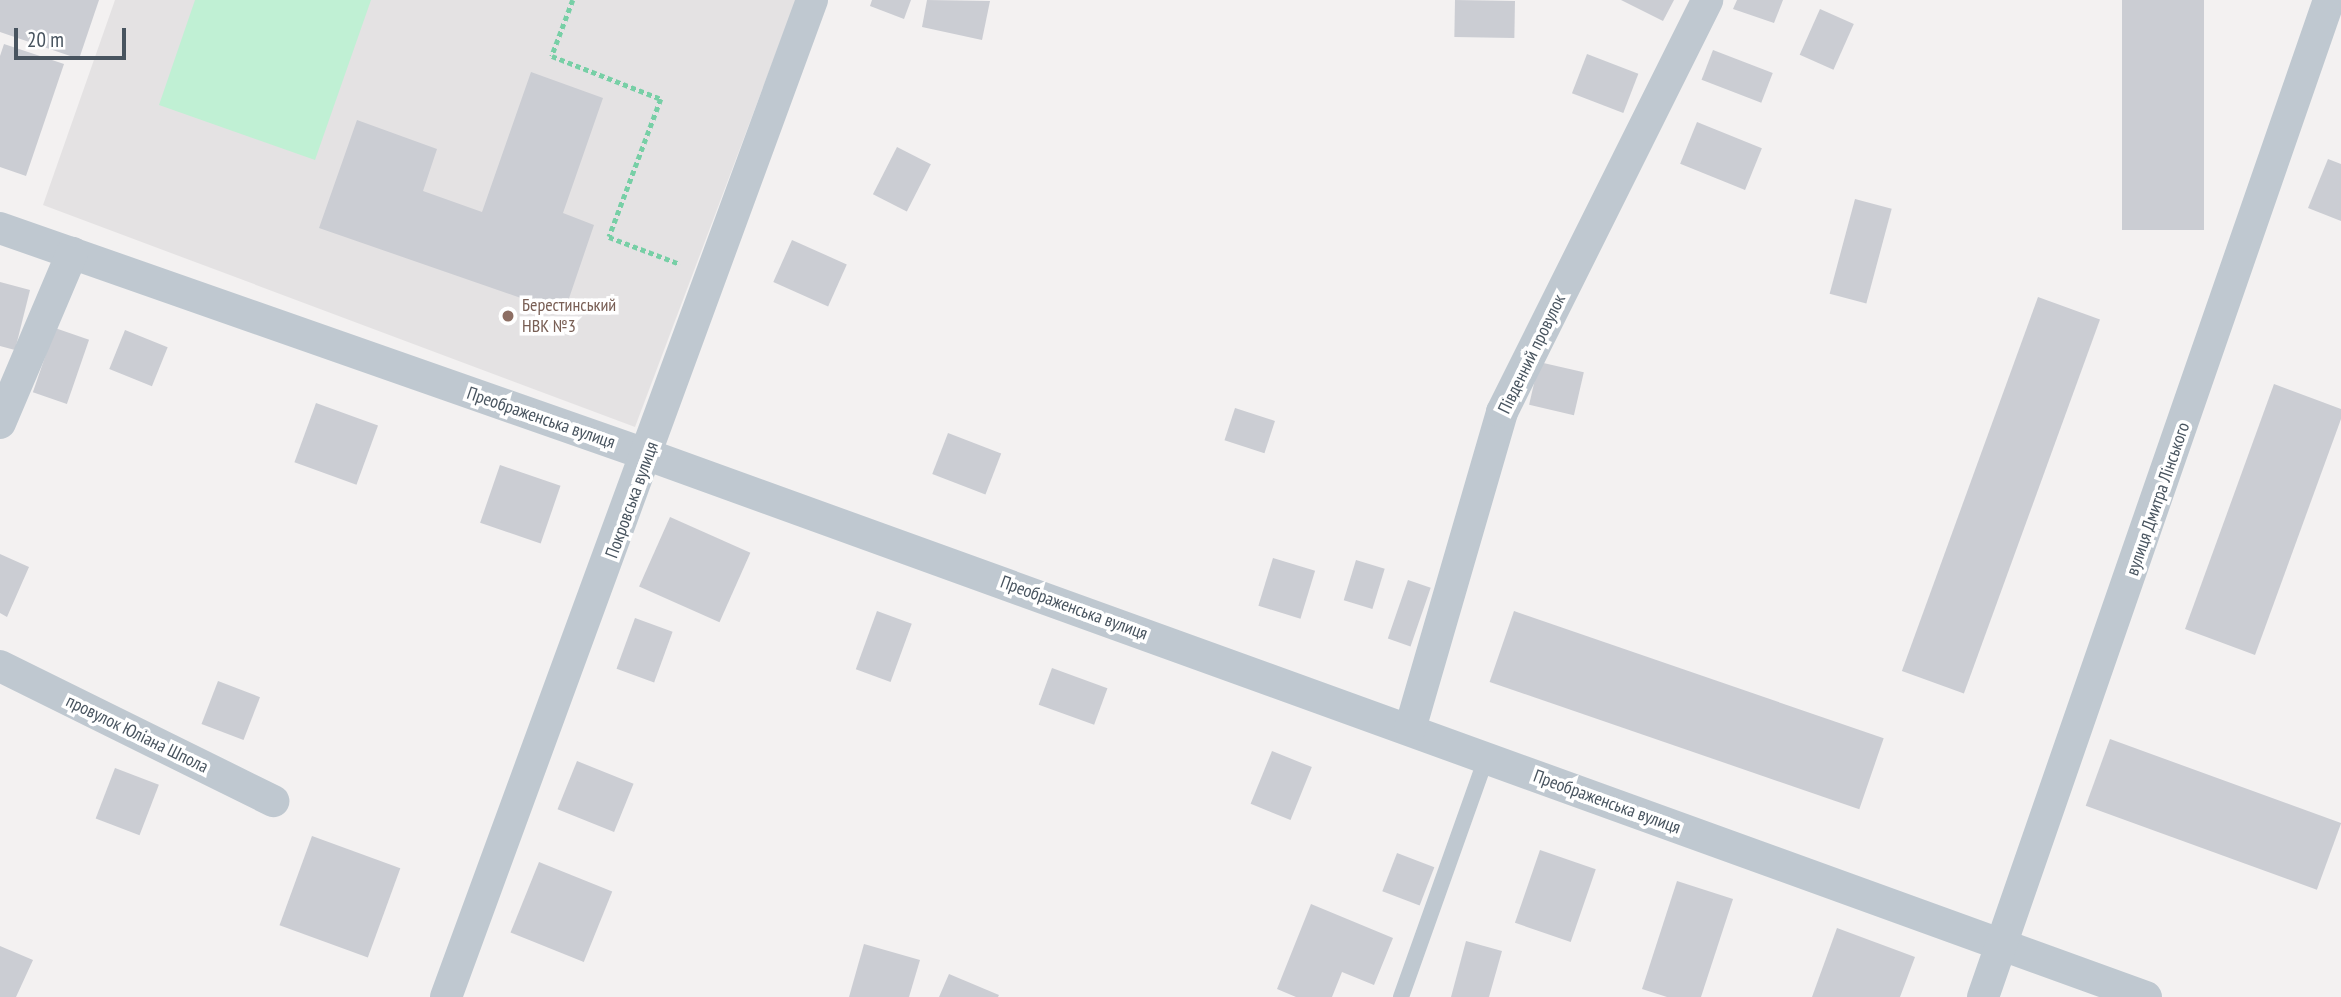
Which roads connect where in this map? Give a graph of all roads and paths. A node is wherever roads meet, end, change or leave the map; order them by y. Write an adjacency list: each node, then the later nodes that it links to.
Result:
1 (573, 0): 7 (path)
2 (812, 0): 7 (street, Покровська вулиця)
3 (1707, 0): 11 (street, Південний провулок)
4 (2329, 0): 14 (street, вулиця Дмитра Лінського)
5 (0, 228): 6 (street, Преображенська вулиця)
6 (72, 253): 8 (street); 9 (street, Преображенська вулиця)
7 (712, 277): 9 (street, Покровська вулиця)
8 (0, 423)
9 (648, 456): 11 (street, Преображенська вулиця); 15 (street, Покровська вулиця)
10 (0, 666): 13 (street, провулок Юліана Шпола)
11 (1410, 729): 12 (street, Преображенська вулиця)
12 (1486, 758): 14 (street, Преображенська вулиця); 16 (lane)
13 (273, 801)
14 (2003, 946): 17 (street, вулиця Дмитра Лінського); 18 (street, Преображенська вулиця)
15 (446, 997)
16 (1401, 997)
17 (1983, 997)
18 (2146, 997)

